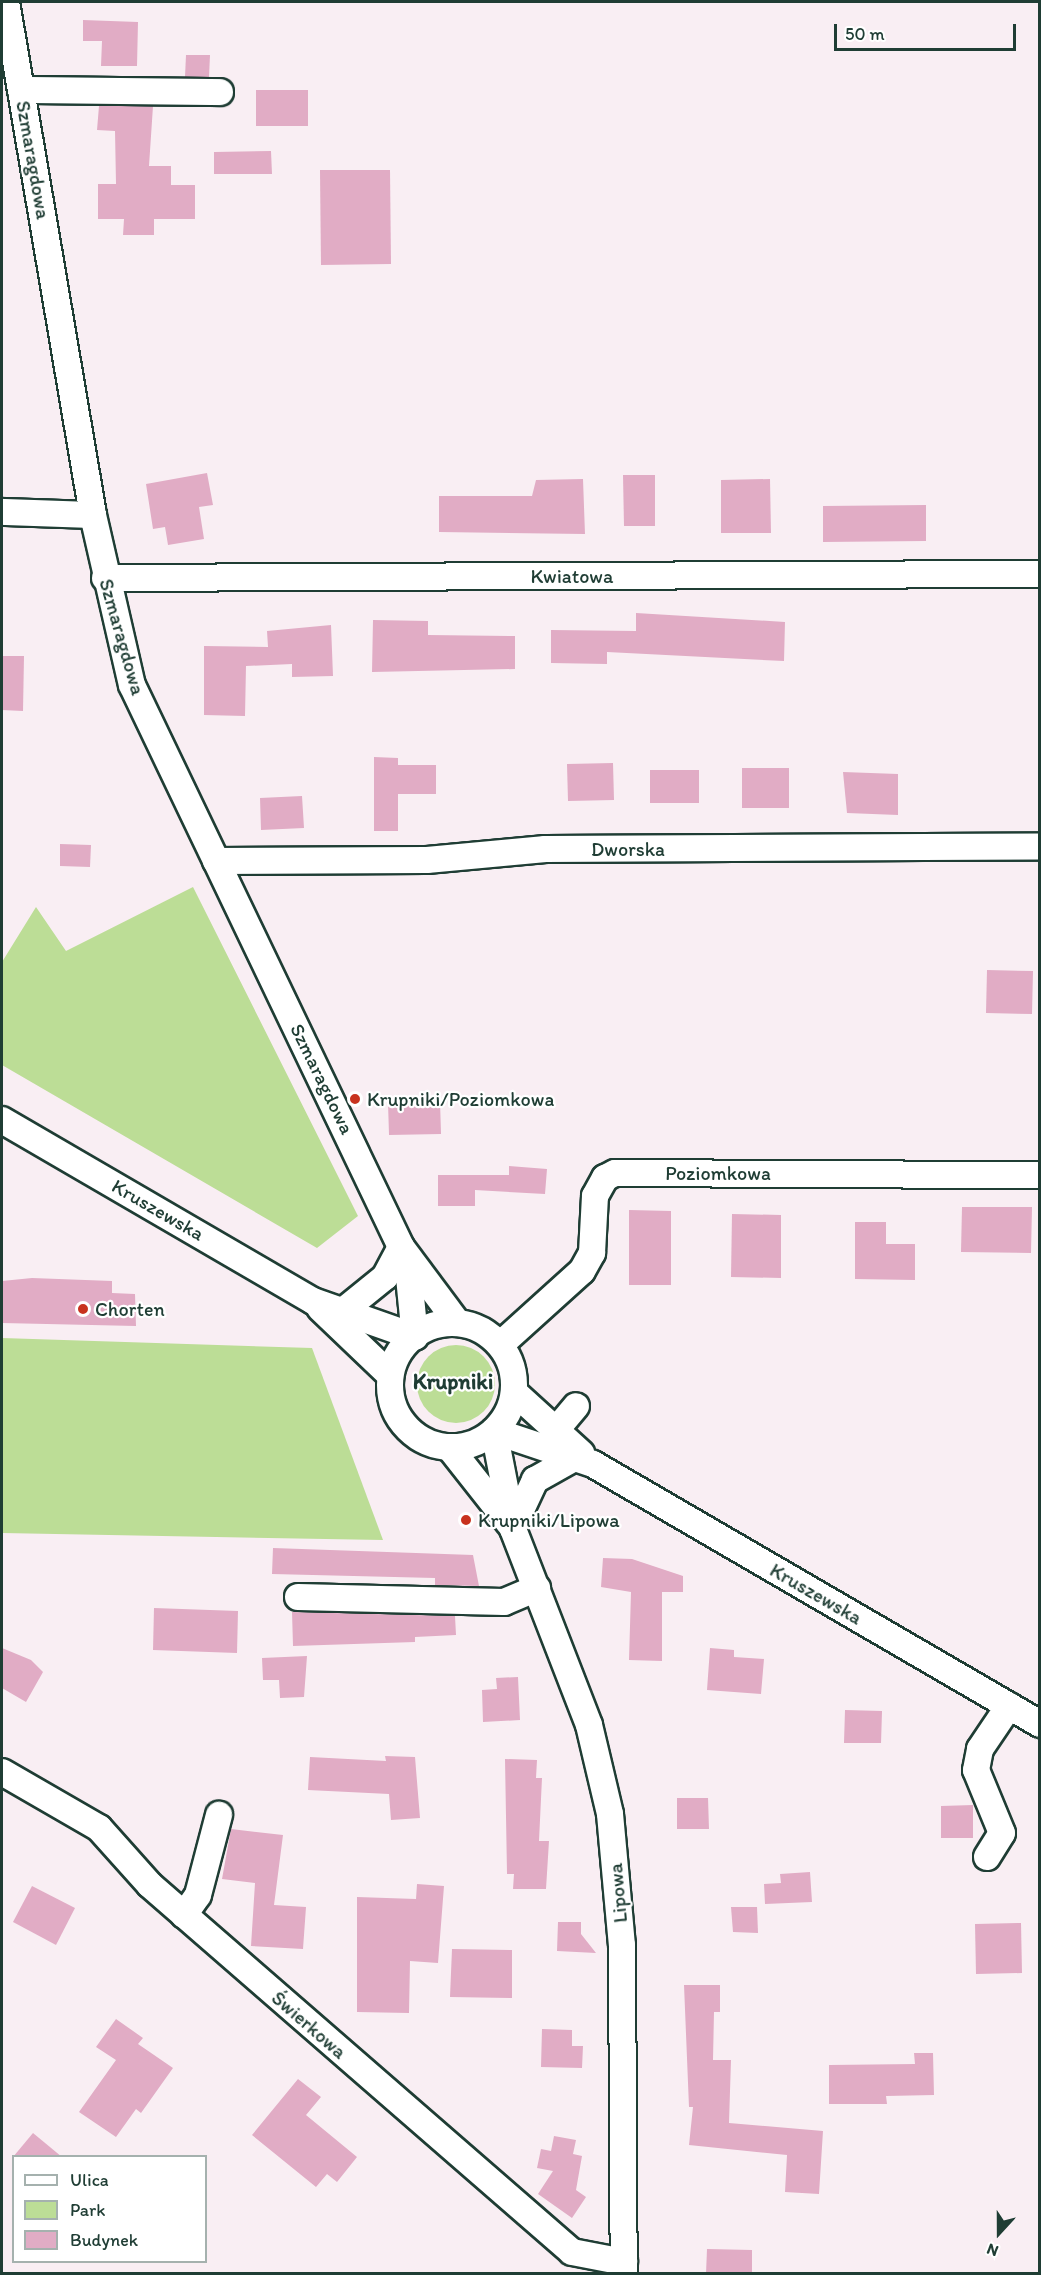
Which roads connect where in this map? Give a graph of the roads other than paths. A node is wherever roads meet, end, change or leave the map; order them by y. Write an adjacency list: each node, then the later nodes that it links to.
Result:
1 (6, 18): 2 (street, Szmaragdowa)
2 (21, 90): 3 (street); 5 (street, Szmaragdowa)
3 (220, 92)
4 (2, 512): 5 (street)
5 (93, 515): 7 (street, Szmaragdowa)
6 (1040, 574): 7 (street, Kwiatowa)
7 (105, 578): 9 (street, Szmaragdowa)
8 (1040, 846): 9 (street, Dworska)
9 (216, 861): 12 (street, Szmaragdowa)
10 (2, 1120): 13 (street, Kruszewska)
11 (1040, 1175): 17 (street, Poziomkowa)
12 (404, 1252): 14 (street); 15 (street, Szmaragdowa); 16 (street, Szmaragdowa)
13 (314, 1301): 14 (street, Kruszewska); 18 (street, Kruszewska)
14 (343, 1311): 16 (street, Kruszewska)
15 (457, 1322): 16 (street); 17 (street)
16 (415, 1337): 18 (street)
17 (500, 1345): 19 (street)
18 (390, 1375): 23 (street)
19 (514, 1392): 21 (street, Kruszewska); 22 (street)
20 (576, 1406): 21 (street)
21 (556, 1430): 24 (street, Kruszewska)
22 (494, 1431): 23 (street); 24 (street, Kruszewska); 25 (street, Lipowa)
23 (449, 1447): 25 (street, Lipowa)
24 (584, 1460): 25 (street); 28 (street, Kruszewska)
25 (513, 1528): 26 (street, Lipowa)
26 (537, 1588): 27 (street); 34 (street, Lipowa)
27 (298, 1597)
28 (1009, 1706): 29 (street, Kruszewska); 32 (street)
29 (1040, 1724)
30 (2, 1772): 33 (street, Świerkowa)
31 (219, 1815): 33 (street)
32 (987, 1857)
33 (184, 1915): 34 (street, Świerkowa)
34 (624, 2268)

